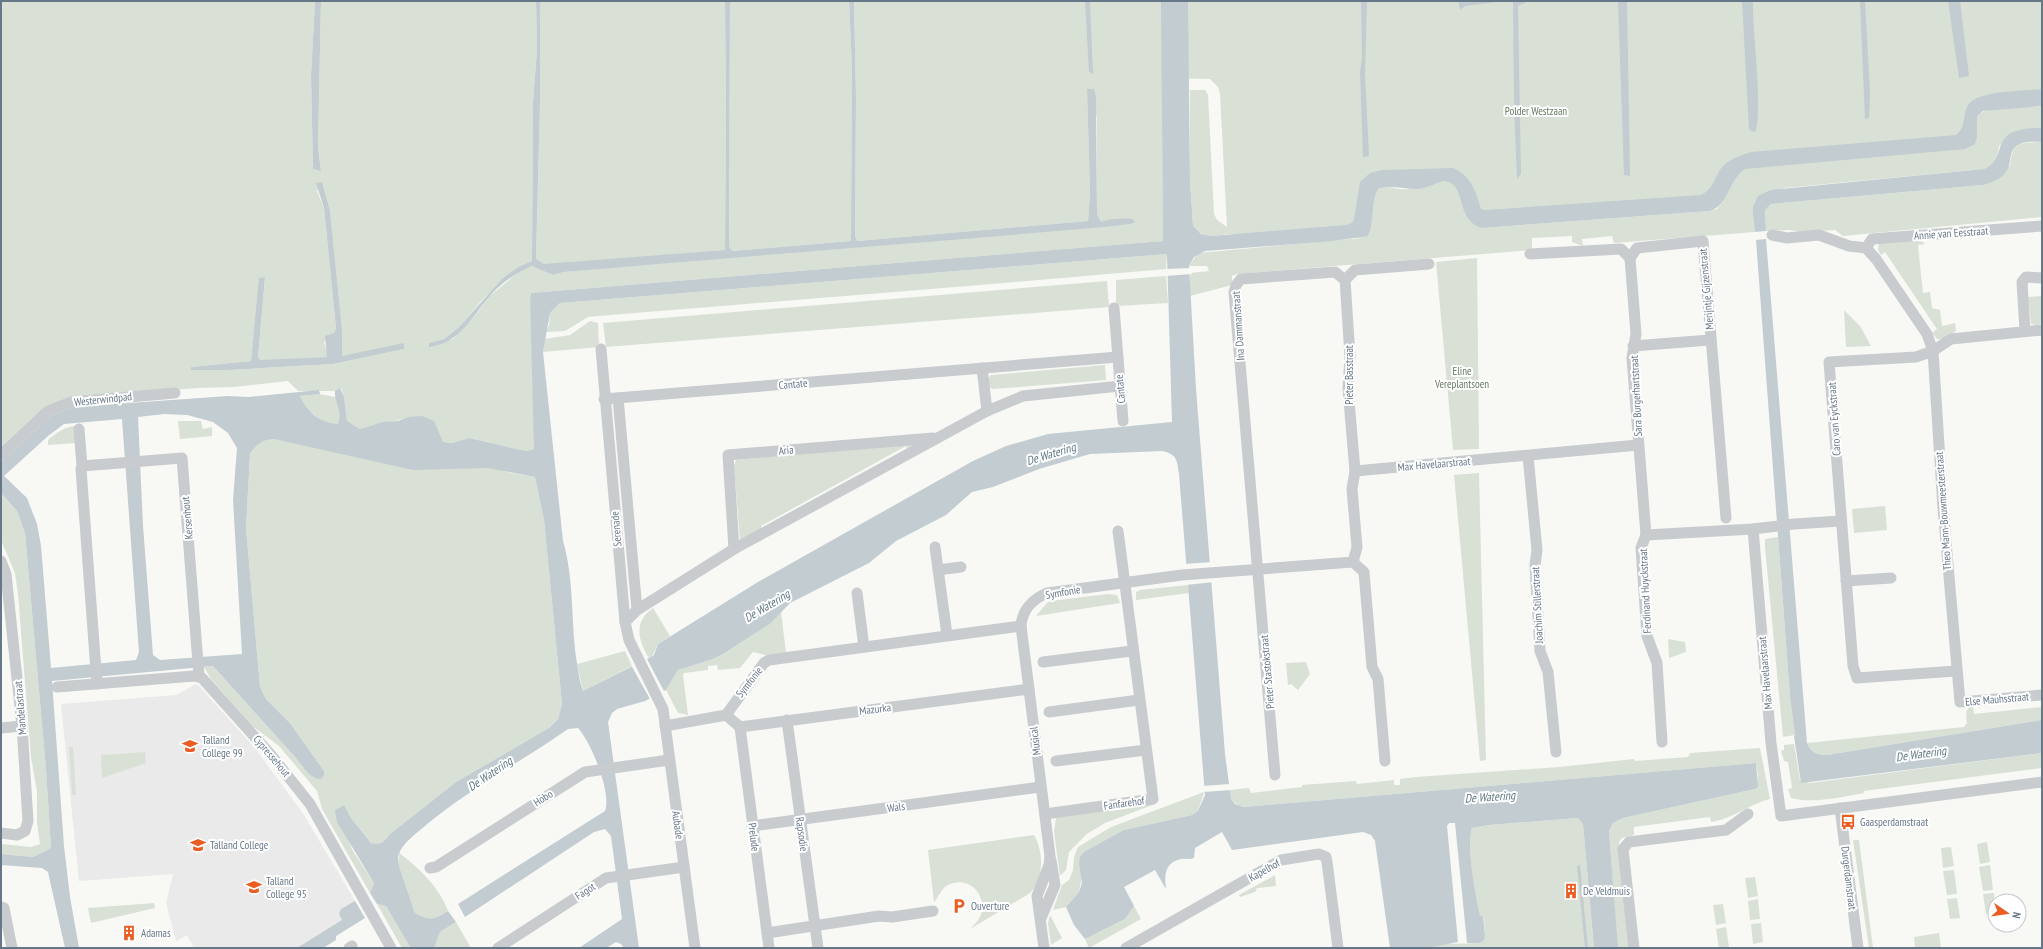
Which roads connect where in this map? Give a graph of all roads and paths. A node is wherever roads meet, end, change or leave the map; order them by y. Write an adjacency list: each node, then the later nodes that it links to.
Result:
1 (2042, 226): 3 (street, Annie van Eesstraat)
2 (1772, 235): 3 (street)
3 (1866, 248): 15 (street)
4 (1530, 254): 5 (street)
5 (1630, 258): 12 (street, Merijntje Gijzenstraat); 13 (street, Sara Burgerhartstraat)
6 (1429, 264): 8 (street)
7 (2042, 278): 11 (street)
8 (1345, 280): 30 (street, Pieter Basstraat); 41 (street, Ina Dammanstraat)
9 (1114, 308): 16 (street, Cantate)
10 (2042, 330): 11 (street)
11 (2025, 331): 15 (street)
12 (1710, 340): 13 (street, Sara Burgerhartstraat); 31 (street, Merijntje Gijzenstraat)
13 (1633, 346): 26 (street, Sara Burgerhartstraat)
14 (601, 349): 21 (street, Serenade)
15 (1933, 351): 32 (street, Caro van Eyckstraat); 56 (street, Theo Mann-Bouwmeesterstraat)
16 (1118, 357): 17 (street, Cantate); 18 (street, Cantate)
17 (982, 368): 20 (street, Cantate); 22 (street)
18 (1120, 386): 22 (street, Aria); 23 (street, Cantate)
19 (175, 393): 27 (street, Westerwindpad)
20 (618, 398): 21 (street, Cantate); 47 (street, Serenade)
21 (604, 399): 48 (street, Serenade)
22 (987, 411): 25 (street, Aria)
23 (1123, 421)
24 (79, 429): 29 (street)
25 (938, 437): 37 (street, Aria); 37 (street, Aria)
26 (1638, 445): 28 (street, Max Havelaarstraat); 35 (street)
27 (1, 455)
28 (1528, 456): 30 (street, Max Havelaarstraat); 73 (street, Joachim Stillerstraat)
29 (82, 466): 57 (street, Kersenhout); 58 (street)
30 (1355, 471): 39 (street)
31 (1726, 518)
32 (1841, 522): 33 (street); 44 (street, Caro van Eyckstraat)
33 (1753, 529): 35 (street); 80 (street, Max Havelaarstraat)
34 (1118, 531): 45 (street, Fanfarehof)
35 (1646, 535): 71 (street, Ferdinand Huyckstraat)
36 (935, 547): 42 (street)
37 (734, 549): 47 (street, Aria)
38 (1, 561): 50 (street, Mandelastraat)
39 (1353, 562): 41 (street); 76 (street)
40 (961, 567): 42 (street)
41 (1258, 569): 45 (street); 77 (street, Pieter Stastokstraat)
42 (938, 570): 51 (street)
43 (1891, 578): 44 (street)
44 (1846, 581): 56 (street, Caro van Eyckstraat)
45 (1124, 582): 49 (street, Symfonie); 54 (street, Fanfarehof)
46 (857, 594): 53 (street)
47 (637, 610): 48 (street, Aria)
48 (625, 622): 62 (street, Serenade)
49 (1020, 626): 51 (street, Symfonie); 60 (street, Musical)
50 (12, 635): 52 (street); 67 (street, Mandelastraat)
51 (947, 635): 53 (street, Symfonie)
52 (1, 638)
53 (864, 647): 65 (street, Symfonie)
54 (1132, 651): 55 (street); 63 (street, Fanfarehof)
55 (1043, 662)
56 (1956, 671): 61 (street, Else Mauhsstraat)
57 (198, 674): 58 (street); 95 (street, Cypressehout)
58 (97, 681): 59 (street)
59 (57, 687)
60 (1029, 689): 66 (street, Mazurka); 79 (street, Musical)
61 (2042, 695)
62 (660, 700): 68 (street, Aubade)
63 (1139, 700): 64 (street); 72 (street, Fanfarehof)
64 (1049, 712)
65 (726, 715): 68 (street); 69 (street)
66 (787, 720): 69 (street, Mazurka); 83 (street, Rapsodie)
67 (22, 726): 70 (street); 85 (street, Mandelastraat)
68 (665, 726): 74 (street, Aubade)
69 (740, 727): 84 (street, Prelude)
70 (1, 728)
71 (1662, 742)
72 (1146, 750): 75 (street); 81 (street, Fanfarehof)
73 (1556, 752)
74 (669, 760): 86 (street, Aubade); 87 (street, Hobo)
75 (1056, 761)
76 (1385, 761)
77 (1275, 775)
78 (2042, 782): 80 (street)
79 (1040, 787): 81 (street, Musical); 83 (street, Wals)
80 (1840, 808): 104 (street, Durgerdamstraat)
81 (1045, 814): 100 (street, Musical)
82 (1748, 814): 103 (street)
83 (800, 820): 84 (street, Wals); 90 (street, Rapsodie)
84 (752, 826): 91 (street, Prelude)
85 (1, 833)
86 (684, 867): 96 (street, Fagot); 97 (street, Aubade)
87 (430, 868)
88 (1, 907): 92 (street)
89 (933, 911): 90 (street)
90 (814, 926): 91 (street); 99 (street, Rapsodie)
91 (767, 933): 98 (street, Prelude)
92 (12, 948)
93 (349, 948): 94 (street)
94 (352, 948)
95 (391, 948)
96 (498, 948)
97 (694, 948)
98 (769, 948)
99 (818, 948)
100 (1044, 948)
101 (1126, 948): 102 (street, Kapelhof)
102 (1338, 948)
103 (1634, 948)
104 (1858, 948)

